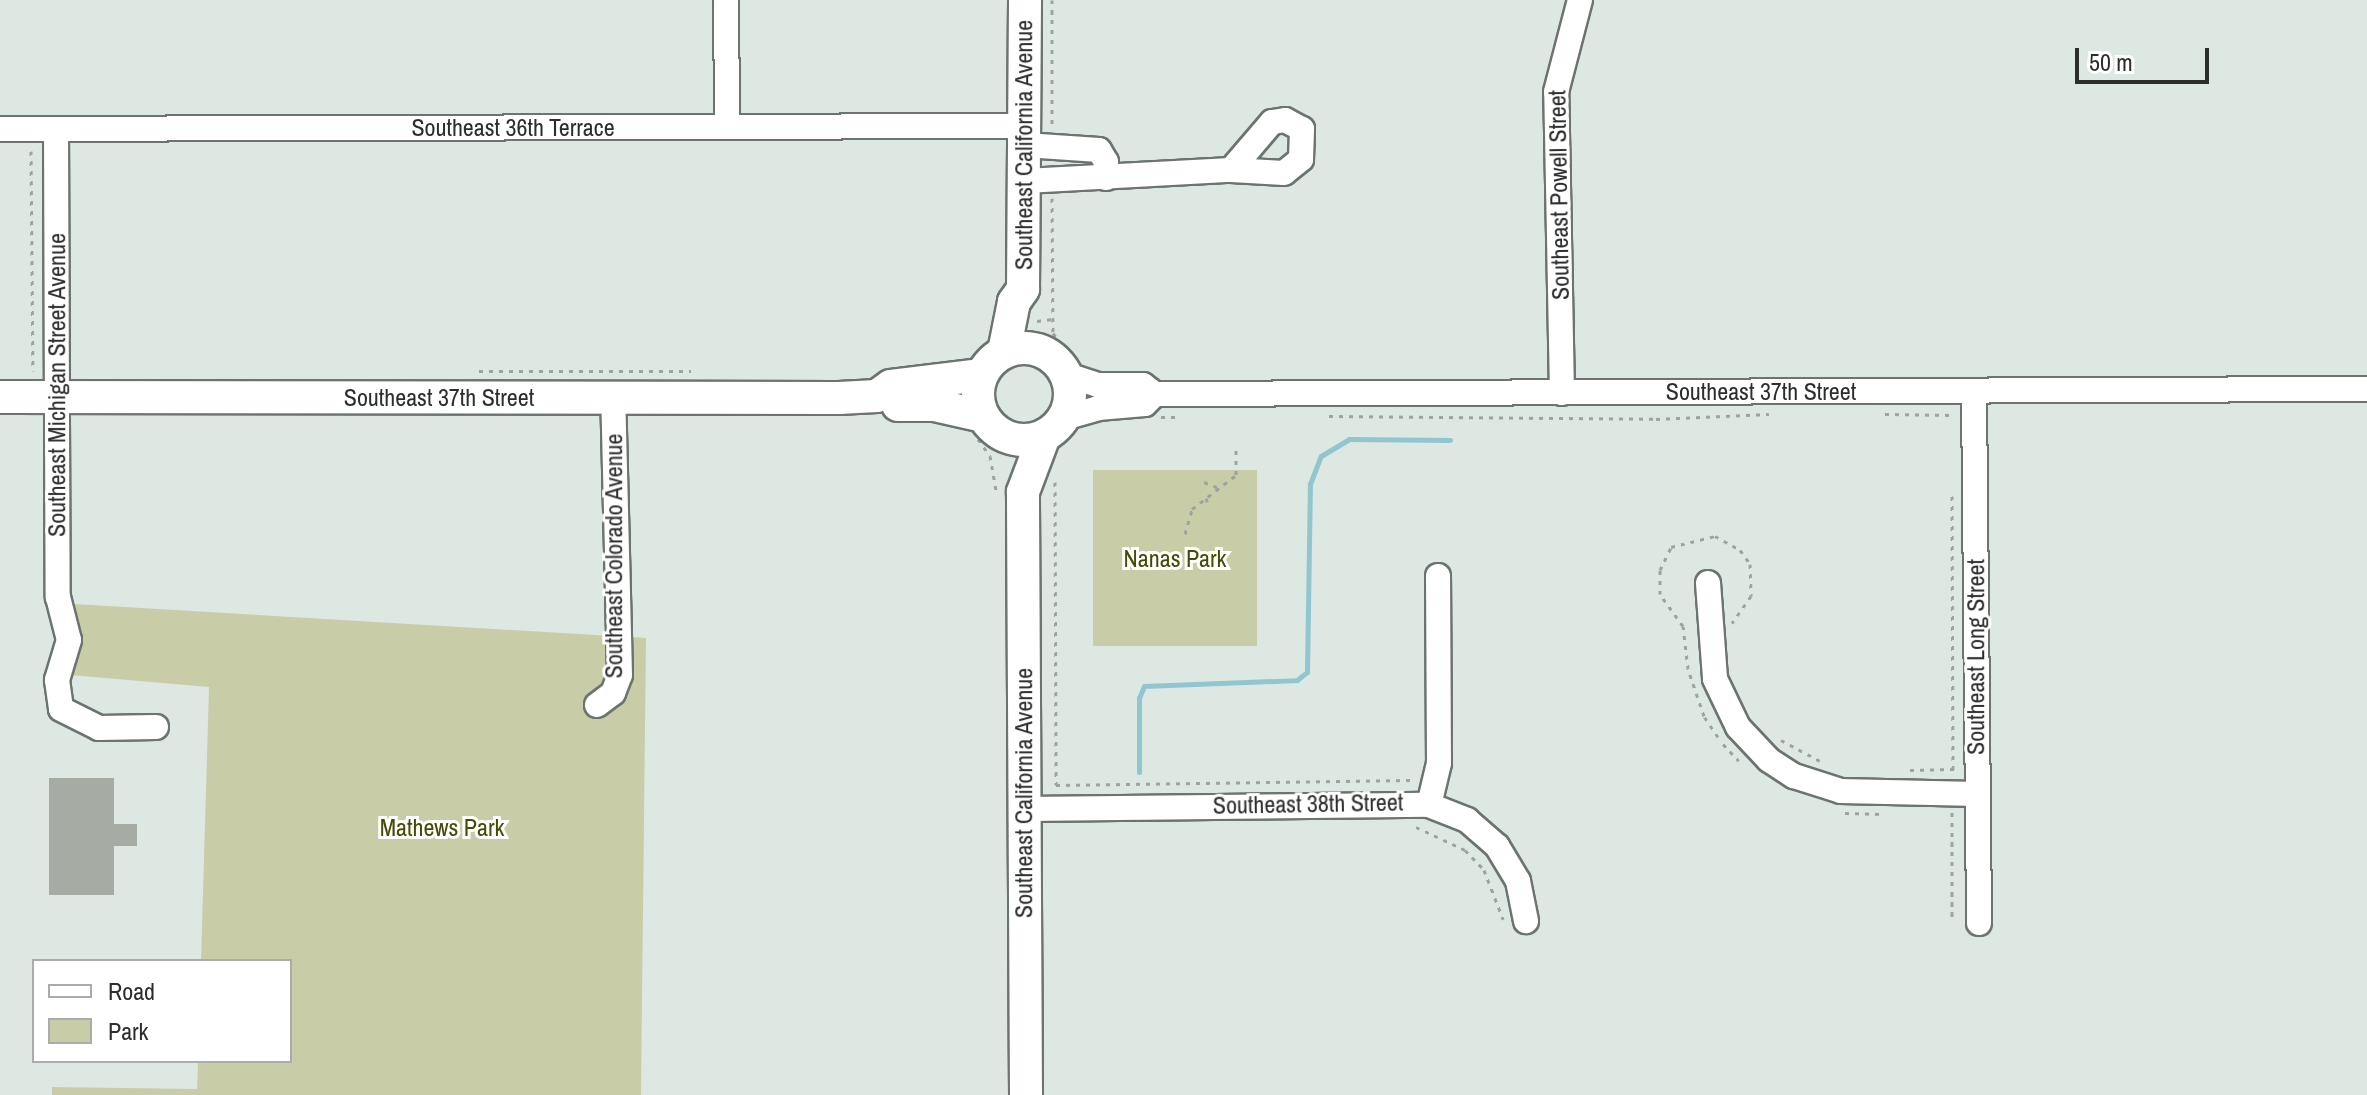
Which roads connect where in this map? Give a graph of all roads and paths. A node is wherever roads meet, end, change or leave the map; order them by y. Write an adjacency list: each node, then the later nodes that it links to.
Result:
1 (726, 0): 5 (street)
2 (1025, 0): 8 (main road, Southeast California Avenue)
3 (1052, 0): 8 (path)
4 (1580, 0): 22 (street, Southeast Powell Street)
5 (727, 127): 7 (street, Southeast 36th Terrace); 8 (street, Southeast 36th Terrace)
6 (0, 129): 7 (street, Southeast 36th Terrace)
7 (56, 129): 23 (street, Southeast Michigan Street Avenue)
8 (1034, 139): 11 (street, Southeast 36th Terrace); 12 (main road, Southeast California Avenue)
9 (31, 151): 17 (path)
10 (1231, 170): 11 (street)
11 (1106, 178): 12 (street)
12 (1038, 181): 13 (main road, Southeast California Avenue); 15 (path)
13 (1023, 289): 14 (main road, Southeast California Avenue); 15 (main road, Southeast California Avenue)
14 (1004, 352): 15 (main road); 19 (main road)
15 (1061, 361): 27 (street, Southeast 37th Street); 34 (main road)
16 (705, 371): 18 (path)
17 (33, 372)
18 (467, 373)
19 (981, 375): 24 (main road, Southeast 37th Street); 33 (main road)
20 (2367, 389): 21 (street, Southeast 37th Street)
21 (1974, 391): 22 (street, Southeast 37th Street); 51 (street, Southeast Long Street)
22 (1562, 393): 27 (street, Southeast 37th Street)
23 (57, 396): 25 (main road, Southeast 37th Street); 26 (main road, Southeast 37th Street); 47 (street, Southeast Michigan Street Avenue)
24 (877, 396): 26 (main road, Southeast 37th Street); 33 (main road, Southeast 37th Street)
25 (0, 397)
26 (613, 398): 46 (street, Southeast Colorado Avenue)
27 (1152, 406): 31 (path); 34 (street, Southeast 37th Street)
28 (1879, 413): 30 (path)
29 (1777, 414): 32 (path)
30 (1953, 415)
31 (1191, 416)
32 (1323, 416)
33 (992, 425): 34 (main road); 39 (main road, Southeast California Avenue)
34 (1054, 427): 39 (main road, Southeast California Avenue)
35 (1236, 445): 38 (path)
36 (1055, 474): 53 (path)
37 (1204, 482): 38 (path)
38 (1219, 488): 40 (path)
39 (1023, 492): 56 (main road, Southeast California Avenue)
40 (1206, 498): 41 (path); 42 (path)
41 (1209, 507)
42 (1185, 534)
43 (1438, 576): 53 (street)
44 (1708, 583): 54 (street)
45 (1727, 629): 49 (path)
46 (597, 705)
47 (156, 727)
48 (1771, 733): 50 (path)
49 (1740, 762)
50 (1830, 765)
51 (1977, 769): 52 (path); 54 (street, Southeast Long Street)
52 (1899, 770)
53 (1433, 795): 56 (street, Southeast 38th Street); 62 (street, Southeast 38th Street)
54 (1977, 803): 58 (path); 64 (street, Southeast Long Street)
55 (1952, 805): 58 (path)
56 (1024, 809): 65 (main road, Southeast California Avenue)
57 (1839, 812): 60 (path)
58 (1952, 812): 59 (path); 63 (path)
59 (1938, 813)
60 (1896, 814)
61 (1414, 827): 62 (path)
62 (1526, 921)
63 (1952, 921)
64 (1979, 923)
65 (1026, 1095)

